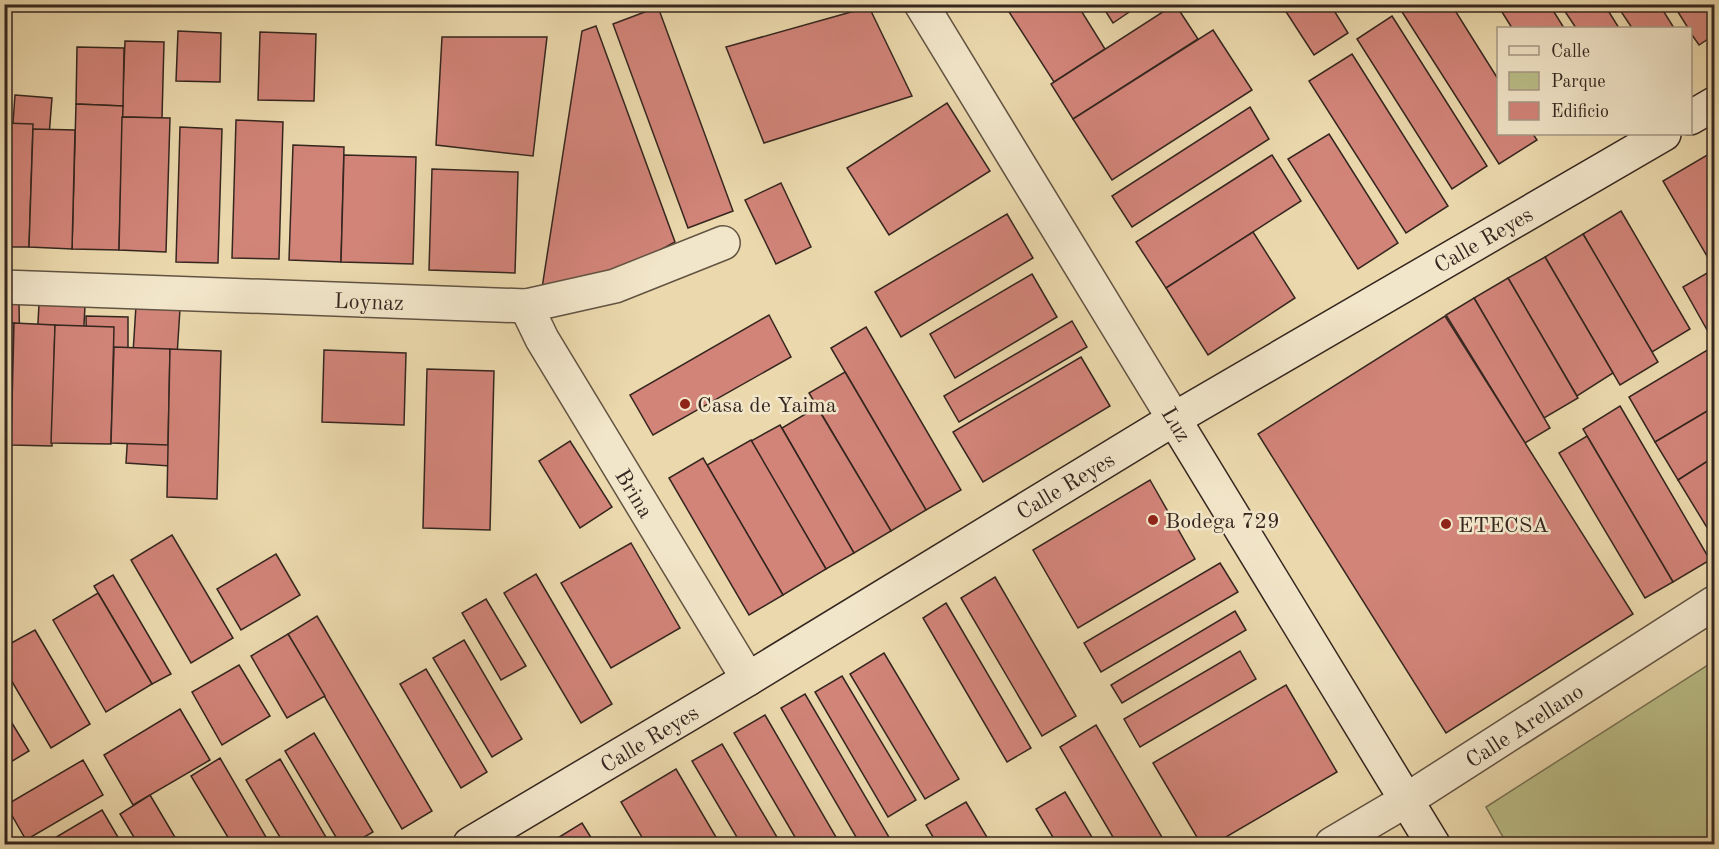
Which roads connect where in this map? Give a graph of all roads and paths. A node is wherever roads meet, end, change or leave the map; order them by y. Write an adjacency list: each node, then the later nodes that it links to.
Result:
1 (921, 4): 8 (street, Luz)
2 (1714, 104): 3 (street)
3 (1692, 117)
4 (1662, 135): 8 (street, Calle Reyes)
5 (723, 243): 7 (street, Loynaz)
6 (4, 287): 7 (street, Loynaz)
7 (526, 306): 10 (street, Brina)
8 (1174, 419): 10 (street, Calle Reyes); 11 (street, Luz)
9 (1714, 603): 11 (street, Calle Arellano)
10 (748, 679): 12 (street, Calle Reyes)
11 (1405, 801): 13 (street, Calle Arellano); 14 (street, Luz)
12 (470, 844)
13 (1332, 844)
14 (1433, 844)

